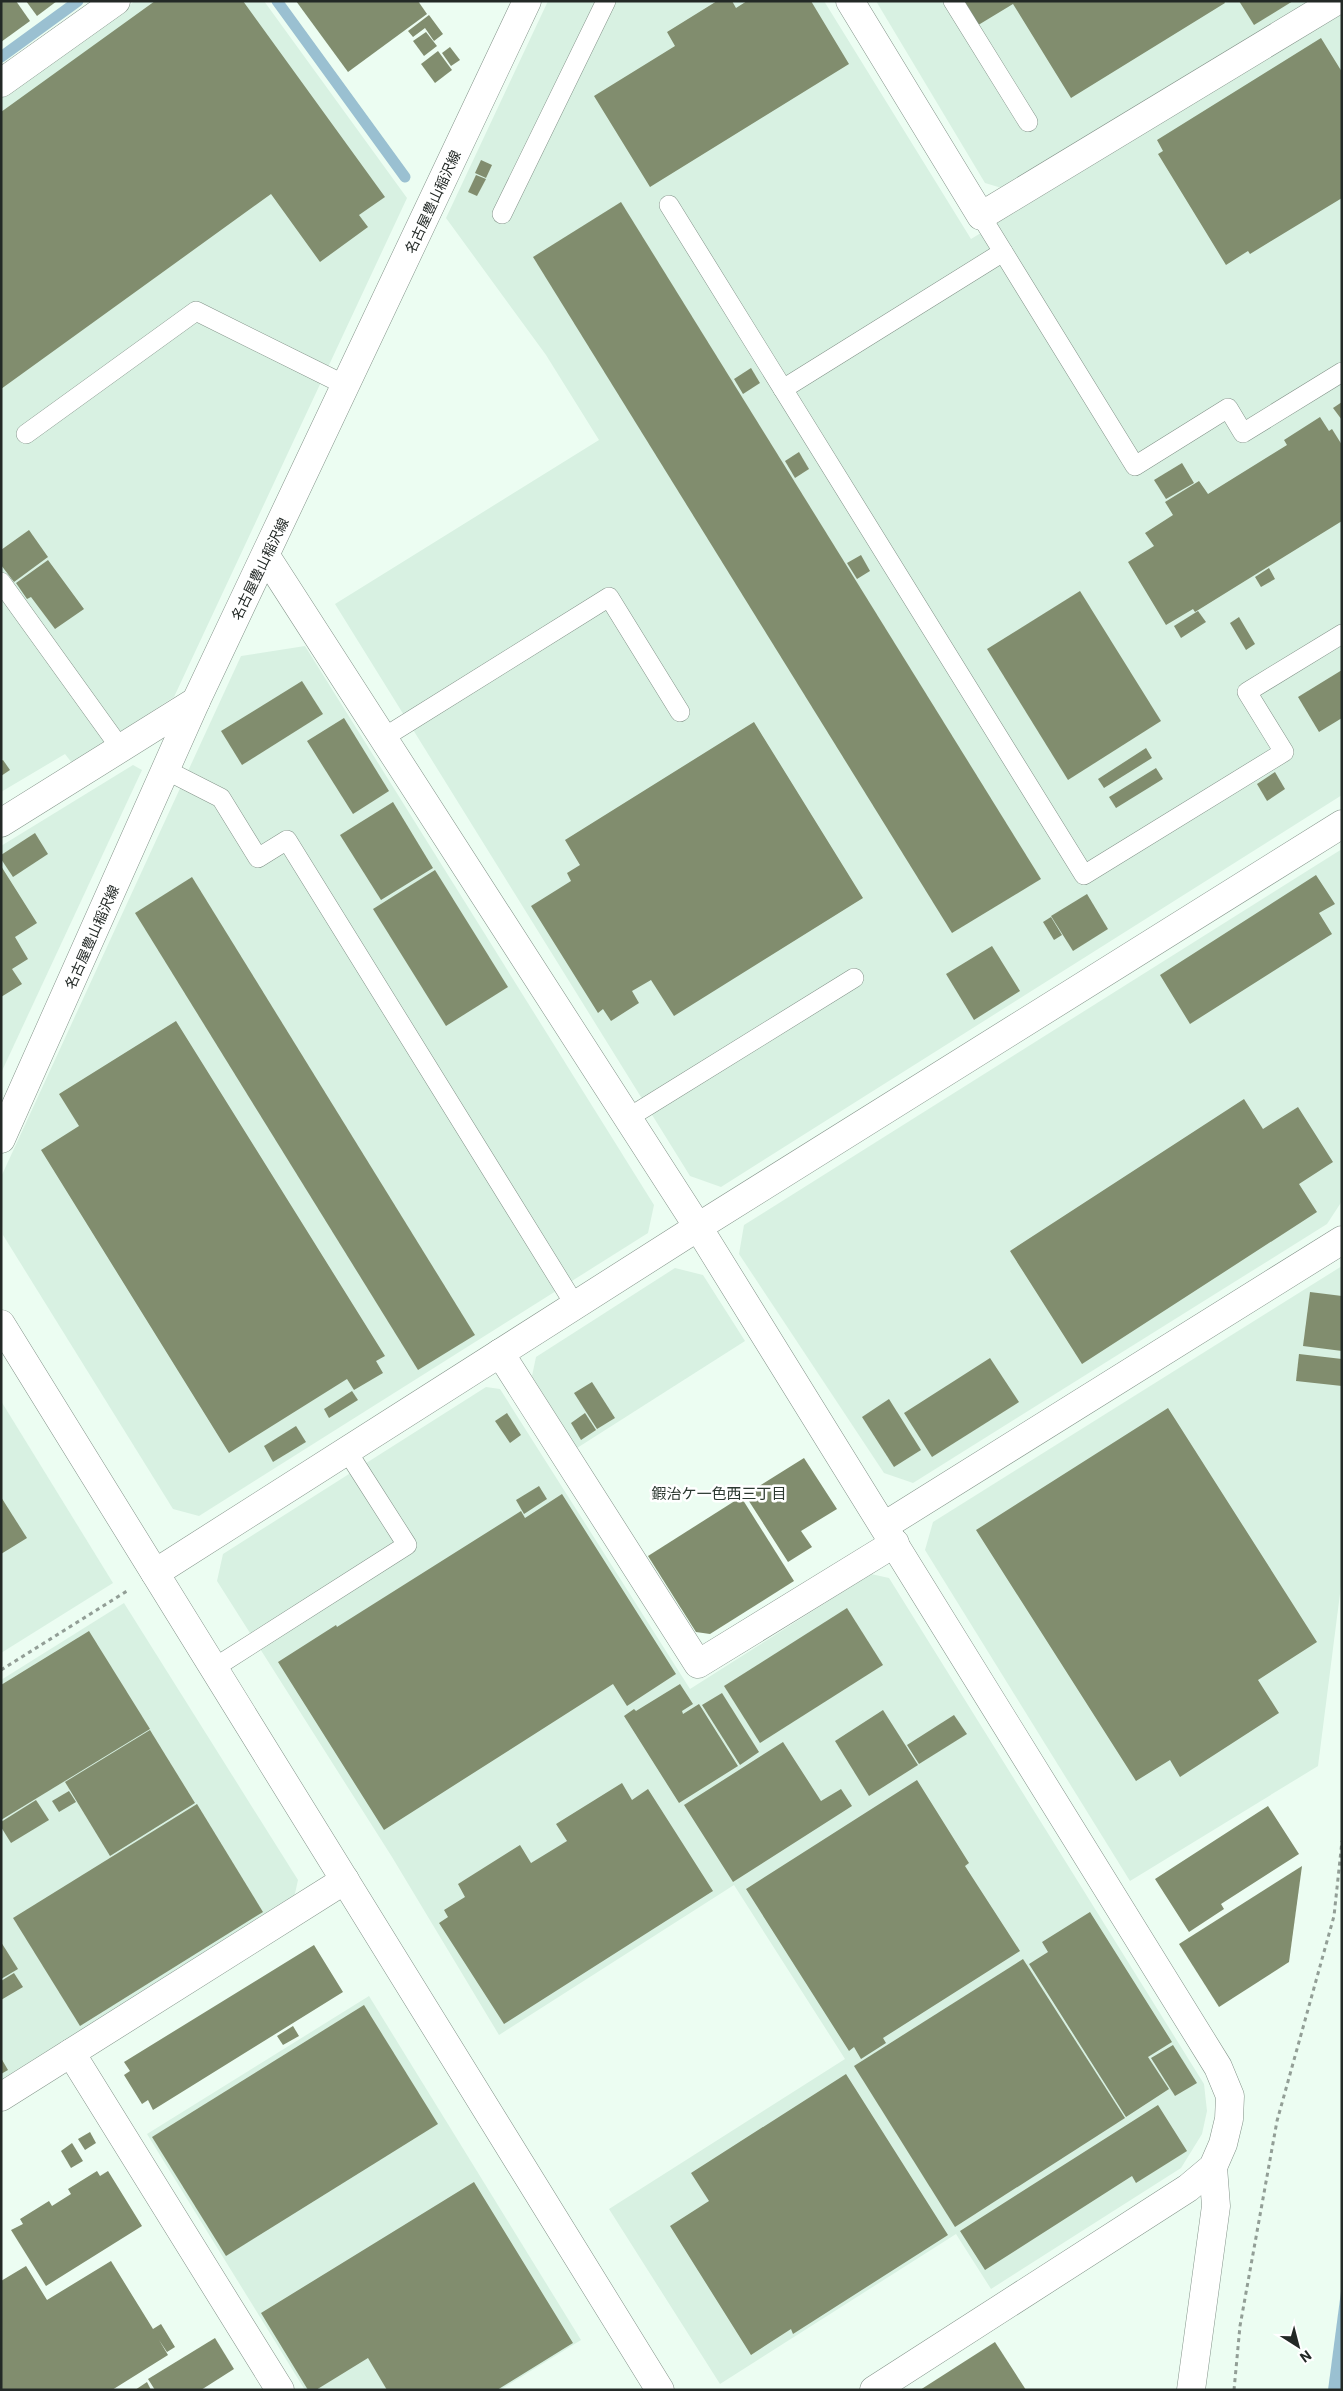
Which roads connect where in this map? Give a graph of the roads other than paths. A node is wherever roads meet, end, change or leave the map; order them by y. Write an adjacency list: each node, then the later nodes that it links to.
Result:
1 (116, 1): 7 (street)
2 (526, 1): 14 (street, 名古屋豊山稲沢線)
3 (606, 1): 10 (lane)
4 (850, 1): 11 (street)
5 (953, 1): 8 (lane)
6 (1336, 1): 11 (street)
7 (1, 83)
8 (1028, 122)
9 (670, 205): 15 (lane)
10 (502, 214)
11 (981, 216): 12 (lane)
12 (1003, 252): 13 (lane); 15 (lane)
13 (1342, 372)
14 (347, 386): 16 (lane); 17 (street, 名古屋豊山稲沢線)
15 (783, 389): 19 (lane)
16 (26, 434)
17 (266, 556): 20 (street, 名古屋豊山稲沢線); 22 (street)
18 (1, 582): 23 (lane)
19 (1342, 634)
20 (196, 701): 23 (street); 24 (street, 名古屋豊山稲沢線)
21 (680, 712): 22 (lane)
22 (383, 738): 28 (street)
23 (121, 749): 25 (street)
24 (166, 770): 29 (street, 名古屋豊山稲沢線); 32 (lane)
25 (1, 823)
26 (1342, 824): 30 (street)
27 (854, 978): 28 (lane)
28 (628, 1118): 30 (street)
29 (1, 1139)
30 (698, 1227): 32 (street); 36 (street)
31 (1342, 1240): 36 (street)
32 (575, 1305): 34 (street)
33 (1, 1324): 37 (street)
34 (500, 1353): 35 (street); 36 (street)
35 (347, 1450): 37 (street); 38 (lane)
36 (890, 1535): 42 (street)
37 (155, 1573): 38 (street)
38 (214, 1668): 39 (street)
39 (345, 1880): 40 (street); 44 (street)
40 (71, 2053): 41 (street); 43 (street)
41 (1, 2097)
42 (1213, 2167): 45 (street); 46 (street)
43 (280, 2390)
44 (660, 2390)
45 (874, 2390)
46 (1191, 2390)

